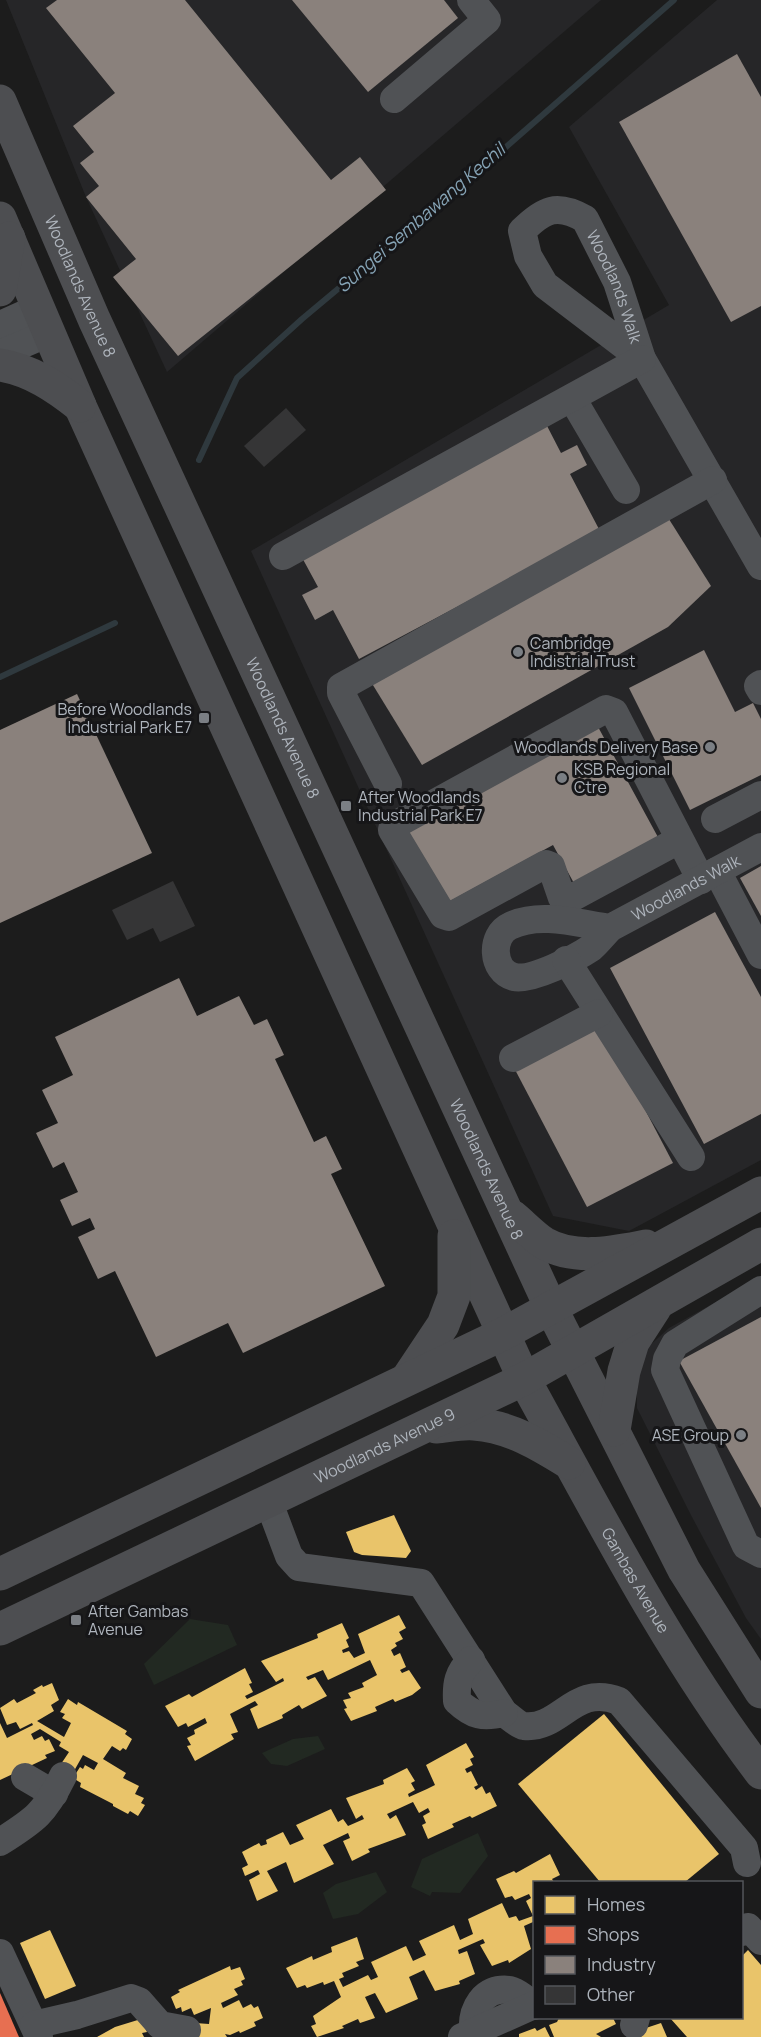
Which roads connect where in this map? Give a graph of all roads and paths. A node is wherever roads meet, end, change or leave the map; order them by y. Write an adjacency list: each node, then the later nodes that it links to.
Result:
1 (471, 0): 2 (street)
2 (394, 99)
3 (0, 101): 32 (main road, Woodlands Avenue 8)
4 (4, 228): 5 (main road); 6 (main road)
5 (0, 290)
6 (44, 320): 7 (street); 8 (street); 12 (main road)
7 (0, 325)
8 (0, 354)
9 (642, 360): 9 (street, Woodlands Walk); 11 (street); 13 (street, Woodlands Walk)
10 (0, 365): 12 (main road)
11 (572, 398): 14 (street); 15 (street)
12 (81, 408): 33 (main road)
13 (713, 480): 16 (street, Woodlands Walk); 19 (street)
14 (626, 490)
15 (283, 556)
16 (761, 566)
17 (761, 684): 18 (street)
18 (761, 691)
19 (388, 784)
20 (761, 795): 21 (street)
21 (715, 819)
22 (679, 840): 22 (street); 24 (street)
23 (761, 848): 24 (street, Woodlands Walk)
24 (709, 875): 25 (street, Woodlands Walk); 26 (street)
25 (610, 928): 27 (street, Woodlands Walk); 27 (street, Woodlands Walk)
26 (761, 955)
27 (566, 960): 28 (street)
28 (599, 1012): 29 (street); 30 (street)
29 (513, 1058)
30 (691, 1157)
31 (761, 1193): 34 (main road)
32 (508, 1213): 34 (main road); 38 (main road, Woodlands Avenue 8)
33 (454, 1226): 39 (main road); 42 (main road)
34 (670, 1242): 38 (main road)
35 (761, 1244): 37 (main road, Woodlands Avenue 9)
36 (761, 1290): 47 (street)
37 (658, 1304): 40 (main road, Woodlands Avenue 9); 44 (main road)
38 (551, 1308): 39 (main road); 40 (main road, Woodlands Avenue 8)
39 (503, 1334): 41 (main road); 42 (main road)
40 (575, 1351): 41 (main road, Woodlands Avenue 9); 44 (main road)
41 (524, 1379): 43 (main road, Woodlands Avenue 9); 45 (main road, Gambas Avenue)
42 (406, 1380): 48 (main road)
43 (417, 1429): 45 (main road); 46 (main road, Woodlands Avenue 9)
44 (614, 1430): 50 (main road)
45 (569, 1463): 51 (main road, Gambas Avenue)
46 (268, 1500): 49 (main road, Woodlands Avenue 9); 54 (street)
47 (761, 1554)
48 (0, 1574)
49 (0, 1629)
50 (761, 1692)
51 (761, 1773)
52 (25, 1777): 53 (street)
53 (0, 1842)
54 (747, 1863)
55 (743, 1931): 56 (street)
56 (761, 1941)
57 (0, 1953): 60 (street)
58 (533, 2006): 62 (street)
59 (187, 2030): 61 (street)
60 (36, 2031): 61 (street)
61 (158, 2031)
62 (468, 2035)

